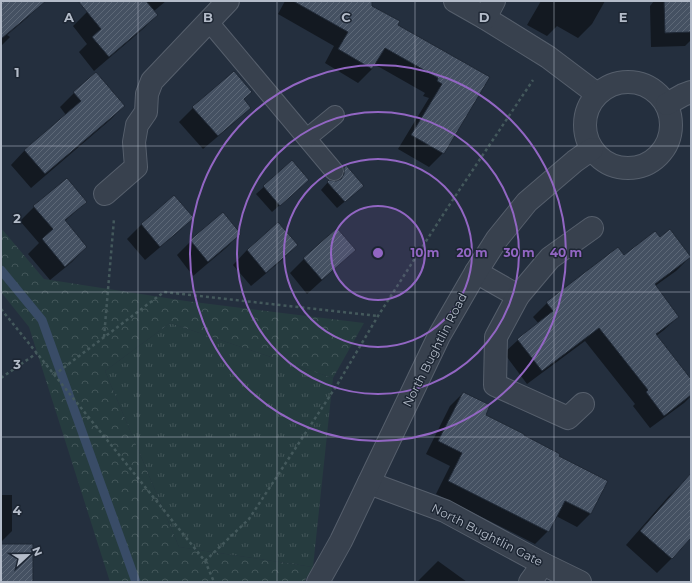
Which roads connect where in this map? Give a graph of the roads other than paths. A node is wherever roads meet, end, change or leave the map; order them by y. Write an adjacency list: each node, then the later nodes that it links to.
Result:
1 (228, 1): 4 (street)
2 (455, 1): 3 (street)
3 (490, 9): 6 (street)
4 (209, 22): 9 (lane); 12 (street)
5 (691, 92): 7 (street)
6 (597, 94): 7 (street); 10 (street)
7 (667, 104): 10 (street)
8 (335, 116): 9 (lane)
9 (307, 138): 11 (lane)
10 (592, 149): 14 (street, North Bughtlin Road)
11 (334, 171)
12 (105, 194)
13 (592, 228): 15 (street)
14 (476, 272): 15 (street); 17 (street, North Bughtlin Road)
15 (518, 296): 16 (street)
16 (583, 404)
17 (369, 482): 18 (street, North Bughtlin Gate); 19 (street, North Bughtlin Road)
18 (543, 564): 20 (street); 21 (street, North Bughtlin Gate)
19 (318, 582)
20 (530, 582)
21 (580, 582)

